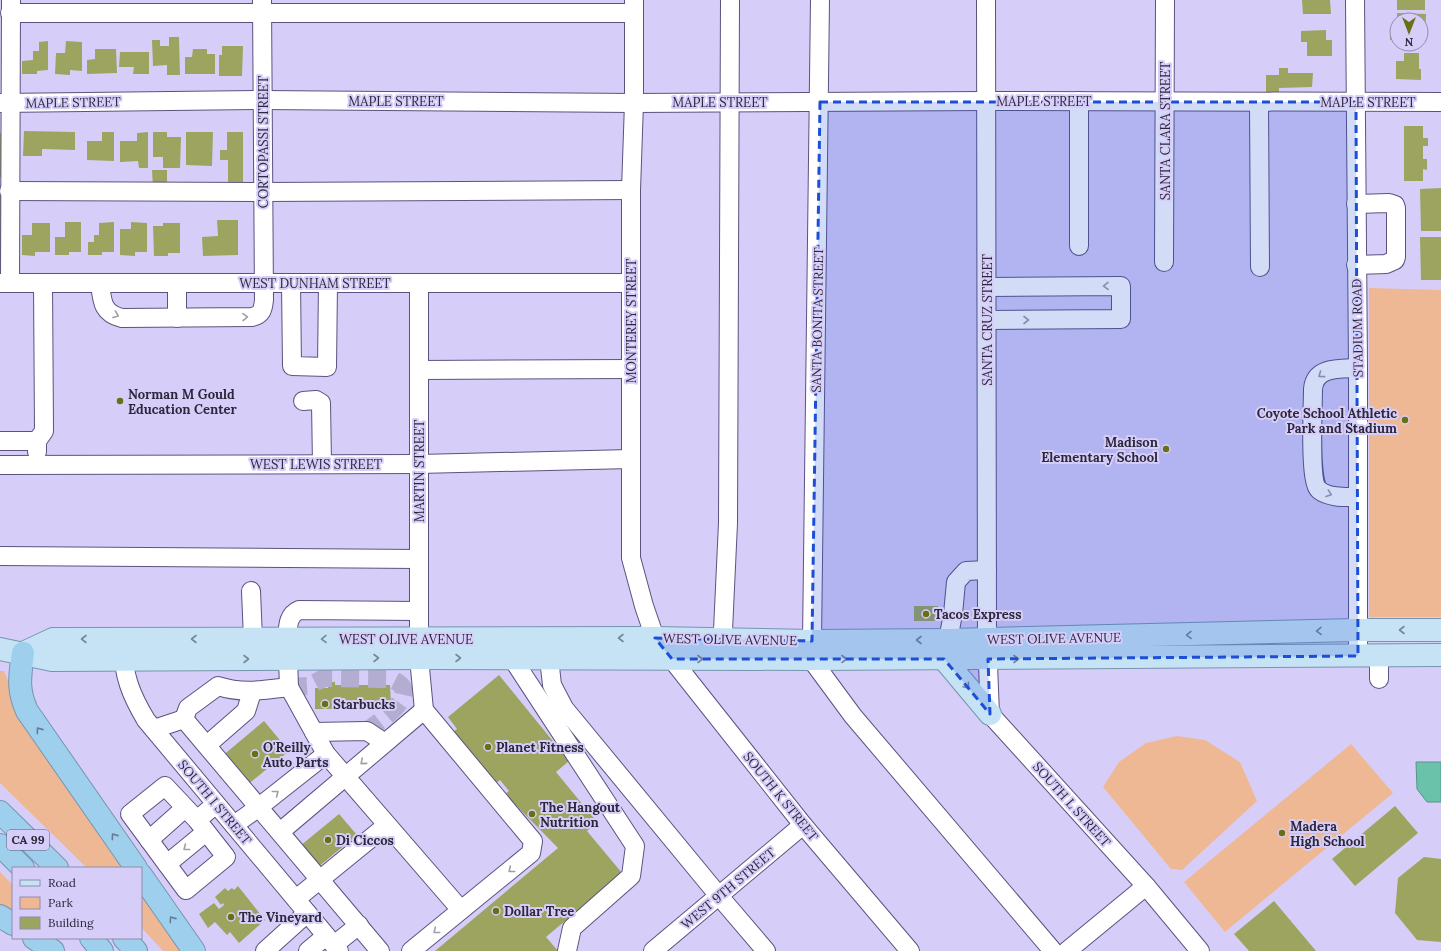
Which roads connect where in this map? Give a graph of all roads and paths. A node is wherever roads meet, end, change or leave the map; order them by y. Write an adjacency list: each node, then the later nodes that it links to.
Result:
1 (730, 0): 13 (street)
2 (820, 0): 14 (street, SANTA BONITA STREET)
3 (986, 0): 10 (street, SANTA CRUZ STREET)
4 (1164, 0): 12 (street, SANTA CLARA STREET)
5 (1355, 0): 16 (street, STADIUM ROAD)
6 (262, 6): 7 (street); 8 (street); 9 (street, CORTOPASSI STREET)
7 (10, 7): 18 (street)
8 (634, 7): 19 (street, MONTEREY STREET)
9 (262, 100): 18 (street, MAPLE STREET); 19 (street, MAPLE STREET); 23 (street, CORTOPASSI STREET)
10 (986, 101): 11 (street, MAPLE STREET); 14 (street, MAPLE STREET); 38 (street, SANTA CRUZ STREET)
11 (1079, 101): 12 (street, MAPLE STREET); 25 (street)
12 (1165, 101): 15 (street, MAPLE STREET); 26 (street, SANTA CLARA STREET)
13 (730, 102): 14 (street, MAPLE STREET); 19 (street, MAPLE STREET); 66 (street)
14 (820, 102): 69 (street, SANTA BONITA STREET)
15 (1259, 102): 16 (street, MAPLE STREET); 28 (street)
16 (1356, 102): 17 (street, MAPLE STREET); 24 (street, STADIUM ROAD)
17 (1441, 102)
18 (5, 103): 20 (street)
19 (634, 103): 21 (street, MONTEREY STREET)
20 (5, 122): 22 (street)
21 (631, 190): 23 (street); 37 (street, MONTEREY STREET)
22 (10, 191): 23 (street); 29 (street)
23 (263, 192): 33 (street, CORTOPASSI STREET)
24 (1356, 204): 27 (street, STADIUM ROAD); 27 (street)
25 (1079, 246)
26 (1164, 262)
27 (1356, 265): 41 (street, STADIUM ROAD)
28 (1260, 267)
29 (5, 283): 30 (street, WEST DUNHAM STREET)
30 (43, 283): 31 (street, WEST DUNHAM STREET); 46 (street)
31 (100, 283): 32 (street, WEST DUNHAM STREET); 39 (street, one-way to 39)
32 (177, 283): 33 (street, WEST DUNHAM STREET); 39 (street)
33 (263, 283): 34 (street, WEST DUNHAM STREET); 39 (street, CORTOPASSI STREET, one-way to 33)
34 (291, 283): 35 (street, WEST DUNHAM STREET); 35 (street)
35 (328, 283): 36 (street, WEST DUNHAM STREET)
36 (419, 284): 37 (street, WEST DUNHAM STREET); 43 (street, MARTIN STREET)
37 (631, 284): 42 (street, MONTEREY STREET)
38 (987, 287): 40 (street, SANTA CRUZ STREET); 40 (street, one-way to 38)
39 (177, 318)
40 (987, 320): 55 (street, SANTA CRUZ STREET)
41 (1358, 368): 52 (street, STADIUM ROAD); 52 (street, one-way to 52)
42 (631, 369): 43 (street); 47 (street, MONTEREY STREET)
43 (418, 370): 49 (street, MARTIN STREET)
44 (304, 401): 48 (street)
45 (0, 441): 46 (street)
46 (37, 441): 51 (street)
47 (631, 459): 49 (street, WEST LEWIS STREET); 60 (street, MONTEREY STREET)
48 (322, 464): 49 (street, WEST LEWIS STREET); 51 (street, WEST LEWIS STREET)
49 (420, 464): 54 (street, MARTIN STREET)
50 (0, 465): 51 (street, WEST LEWIS STREET)
51 (38, 465)
52 (1357, 497): 58 (street, STADIUM ROAD)
53 (0, 556): 54 (street)
54 (419, 560): 57 (street, MARTIN STREET)
55 (987, 570): 67 (street); 68 (street, SANTA CRUZ STREET)
56 (251, 591): 61 (street)
57 (419, 611): 63 (street, MARTIN STREET); 65 (street)
58 (1358, 630): 59 (main road, WEST OLIVE AVENUE, one-way to 58); 68 (main road, WEST OLIVE AVENUE, one-way to 68); 72 (street, STADIUM ROAD)
59 (1441, 630)
60 (655, 638): 63 (main road, WEST OLIVE AVENUE, one-way to 63); 66 (main road, WEST OLIVE AVENUE); 75 (street, SOUTH K STREET)
61 (253, 639): 64 (main road, WEST OLIVE AVENUE, one-way to 64); 65 (main road, WEST OLIVE AVENUE)
62 (0, 648): 70 (main road, WEST OLIVE AVENUE)
63 (419, 648): 65 (main road, WEST OLIVE AVENUE); 73 (main road, WEST OLIVE AVENUE, one-way to 73); 79 (street, MARTIN STREET)
64 (123, 649): 65 (main road, WEST OLIVE AVENUE, one-way to 65); 70 (main road, WEST OLIVE AVENUE); 82 (street, SOUTH I STREET)
65 (287, 649): 77 (street)
66 (722, 649): 69 (main road, WEST OLIVE AVENUE); 75 (main road, WEST OLIVE AVENUE, one-way to 66)
67 (946, 649): 68 (main road, WEST OLIVE AVENUE); 69 (main road, WEST OLIVE AVENUE); 80 (main road, one-way to 80)
68 (988, 649): 72 (main road, WEST OLIVE AVENUE, one-way to 72); 80 (street)
69 (811, 650): 129 (street)
70 (23, 653): 102 (highway, one-way to 70)
71 (1441, 655): 72 (main road, WEST OLIVE AVENUE)
72 (1368, 656): 76 (street, STADIUM ROAD)
73 (512, 658): 74 (main road, WEST OLIVE AVENUE); 125 (street)
74 (549, 658): 75 (main road, WEST OLIVE AVENUE); 106 (street)
75 (672, 659): 95 (street, SOUTH K STREET)
76 (1378, 679)
77 (289, 687): 78 (street); 83 (street)
78 (252, 692): 81 (street); 85 (street)
79 (424, 710): 84 (street); 108 (street, one-way to 108)
80 (990, 714): 105 (street, SOUTH L STREET)
81 (184, 719): 82 (street); 85 (street)
82 (154, 729): 87 (street, SOUTH I STREET)
83 (314, 732): 84 (street); 86 (street)
84 (385, 743): 88 (street, one-way to 88)
85 (209, 748): 87 (street); 90 (street)
86 (326, 754): 88 (street); 90 (street, one-way to 86)
87 (188, 770): 89 (street, SOUTH I STREET)
88 (346, 777): 94 (street); 96 (street)
89 (216, 804): 92 (street); 93 (street, SOUTH I STREET)
90 (259, 807): 93 (street); 96 (street)
91 (0, 812): 101 (highway, CA 99)
92 (196, 820): 97 (street); 97 (street); 99 (street, one-way to 99); 99 (street)
93 (234, 825): 107 (street, SOUTH I STREET)
94 (387, 825): 104 (street); 108 (street)
95 (803, 825): 106 (street, WEST 9TH STREET); 128 (street, SOUTH K STREET)
96 (280, 832): 104 (street)
97 (149, 840): 99 (street)
98 (0, 845): 100 (highway, CA 99)
99 (166, 864)
100 (22, 867)
101 (56, 867)
102 (135, 867)
103 (142, 876): 121 (highway, one-way to 103)
104 (320, 879): 107 (street); 112 (street)
105 (1146, 886): 130 (street); 131 (street, SOUTH L STREET)
106 (719, 896): 126 (street, WEST 9TH STREET); 127 (street)
107 (296, 899): 109 (street, SOUTH I STREET)
108 (460, 910): 124 (street, one-way to 124)
109 (307, 913): 116 (street, SOUTH I STREET); 122 (street)
110 (0, 916): 111 (highway)
111 (12, 923)
112 (359, 925): 116 (street); 117 (street)
113 (35, 939): 118 (highway)
114 (92, 939): 119 (highway)
115 (125, 939): 120 (highway)
116 (333, 944): 123 (street)
117 (378, 950)
118 (53, 951)
119 (102, 951)
120 (136, 951)
121 (194, 951)
122 (265, 951)
123 (308, 951)
124 (411, 951)
125 (567, 951)
126 (653, 951)
127 (766, 951)
128 (910, 951)
129 (1053, 951)
130 (1067, 951)
131 (1200, 951)

